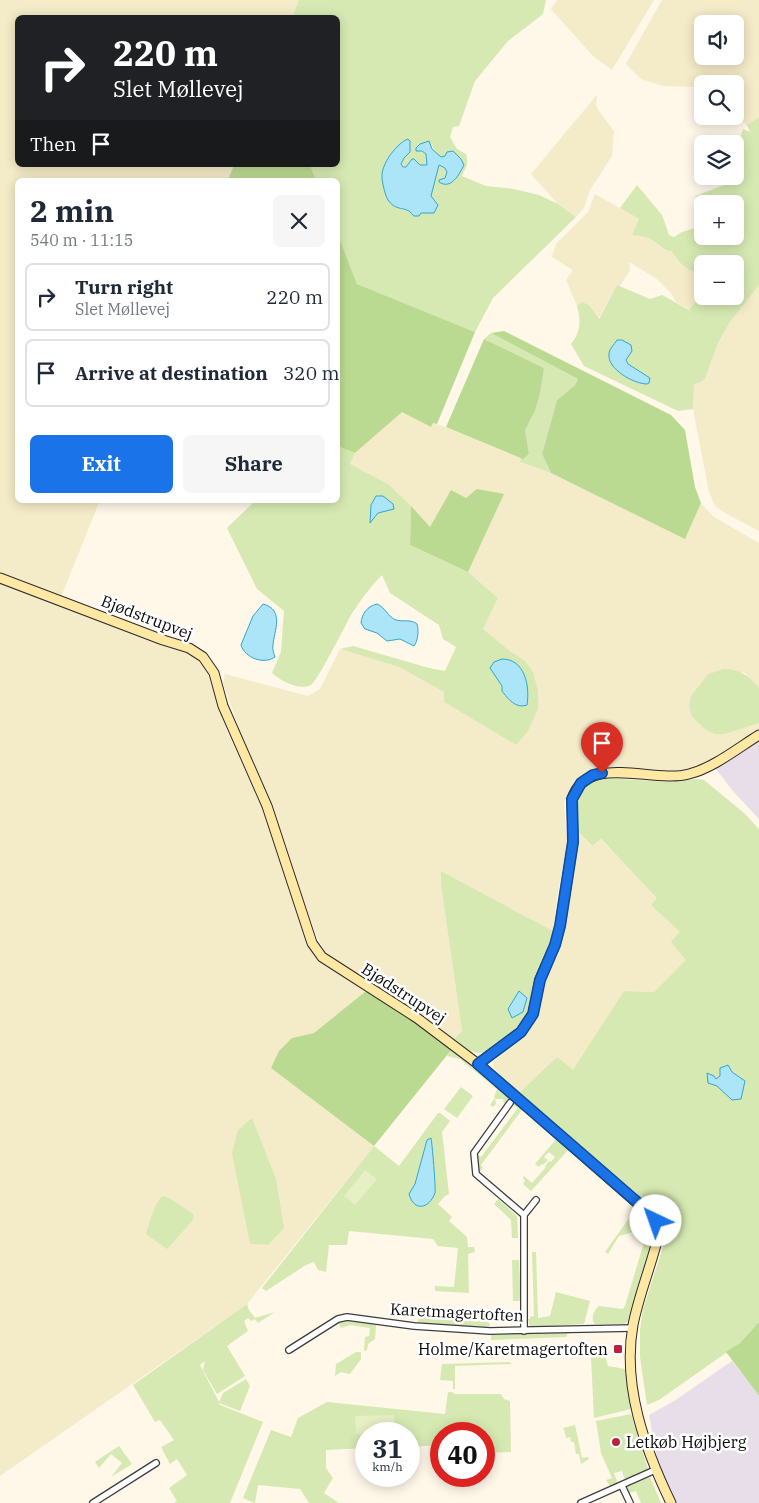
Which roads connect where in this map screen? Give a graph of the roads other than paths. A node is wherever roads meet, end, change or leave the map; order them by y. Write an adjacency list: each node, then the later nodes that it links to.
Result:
1 (0, 578): 3 (street, Bjødstrupvej)
2 (759, 735): 3 (street)
3 (478, 1064): 7 (street, Bjødstrupvej)
4 (510, 1103): 6 (street)
5 (536, 1200): 6 (street)
6 (524, 1215): 8 (street)
7 (632, 1328): 8 (street, Karetmagertoften); 11 (street, Bjødstrupvej)
8 (524, 1331): 9 (street, Karetmagertoften)
9 (289, 1350)
10 (156, 1463): 13 (street)
11 (655, 1470): 12 (street); 16 (street, Bjødstrupvej)
12 (622, 1486): 14 (street); 15 (street)
13 (93, 1503)
14 (581, 1503)
15 (630, 1503)
16 (671, 1503)

